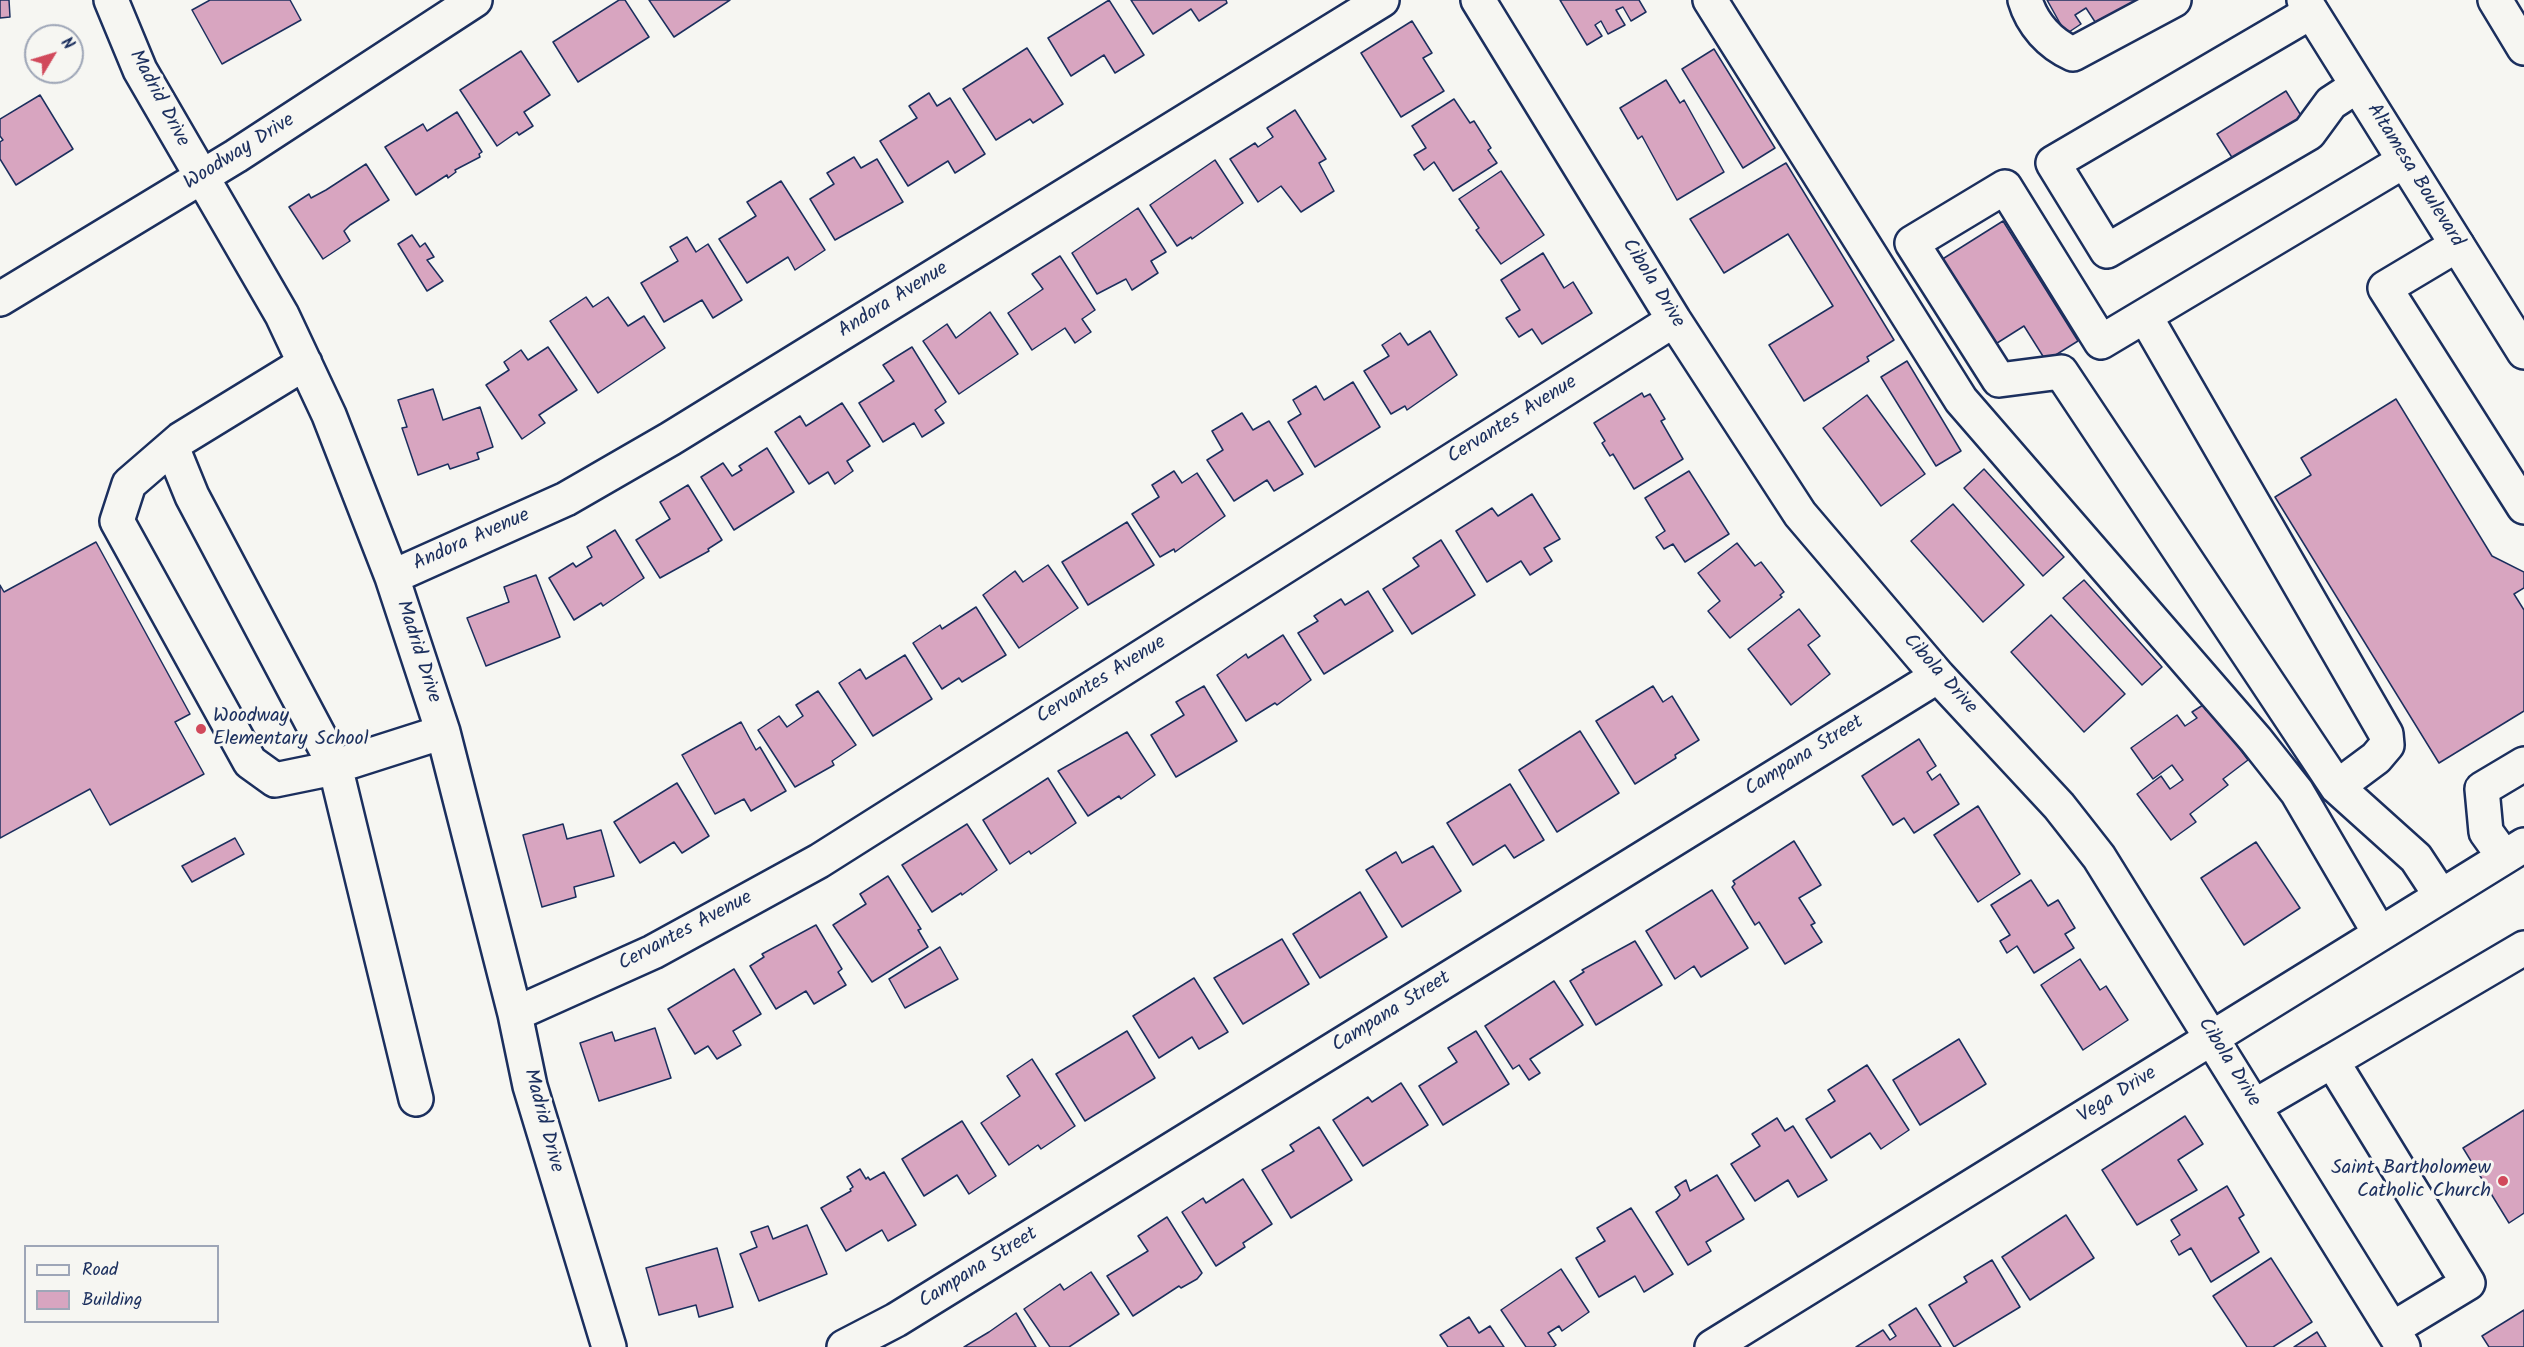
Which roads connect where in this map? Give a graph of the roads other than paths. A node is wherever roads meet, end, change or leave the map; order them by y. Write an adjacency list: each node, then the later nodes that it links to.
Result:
1 (111, 0): 13 (street, Madrid Drive)
2 (475, 0): 13 (street, Woodway Drive)
3 (1382, 0): 22 (street, Andora Avenue)
4 (1478, 0): 17 (street, Cibola Drive)
5 (1710, 0): 30 (street)
6 (2025, 0): 7 (street)
7 (2174, 0)
8 (2495, 0): 10 (street)
9 (2307, 6): 11 (street, Altamesa Boulevard); 11 (street)
10 (2524, 48)
11 (2357, 86): 12 (street, Altamesa Boulevard)
12 (2404, 161): 14 (street, Altamesa Boulevard); 16 (street)
13 (201, 178): 15 (street, Woodway Drive); 19 (street, Madrid Drive)
14 (2457, 245): 18 (street, Altamesa Boulevard); 21 (street)
15 (0, 299)
16 (2145, 316): 27 (street); 27 (street)
17 (1674, 320): 23 (street, Cibola Drive); 32 (street, Cervantes Avenue)
18 (2524, 352)
19 (305, 363): 20 (street); 22 (street, Madrid Drive)
20 (172, 447): 26 (street); 26 (street)
21 (2524, 507)
22 (392, 577): 24 (street, Madrid Drive)
23 (1938, 675): 33 (street, Cibola Drive); 39 (street, Campana Street)
24 (443, 732): 26 (street); 32 (street, Madrid Drive)
25 (2524, 764): 28 (street)
26 (335, 766): 35 (street)
27 (2337, 787): 29 (street)
28 (2514, 851): 29 (street, Vega Drive)
29 (2441, 896): 30 (street, Vega Drive)
30 (2380, 934): 33 (street, Vega Drive)
31 (2524, 948): 34 (street)
32 (515, 1014): 38 (street, Madrid Drive)
33 (2212, 1037): 36 (street, Cibola Drive); 40 (street, Vega Drive)
34 (2332, 1061): 36 (street); 37 (street)
35 (416, 1100)
36 (2255, 1106): 37 (street, Cibola Drive)
37 (2397, 1338)
38 (609, 1347)
39 (844, 1347)
40 (1712, 1347)

